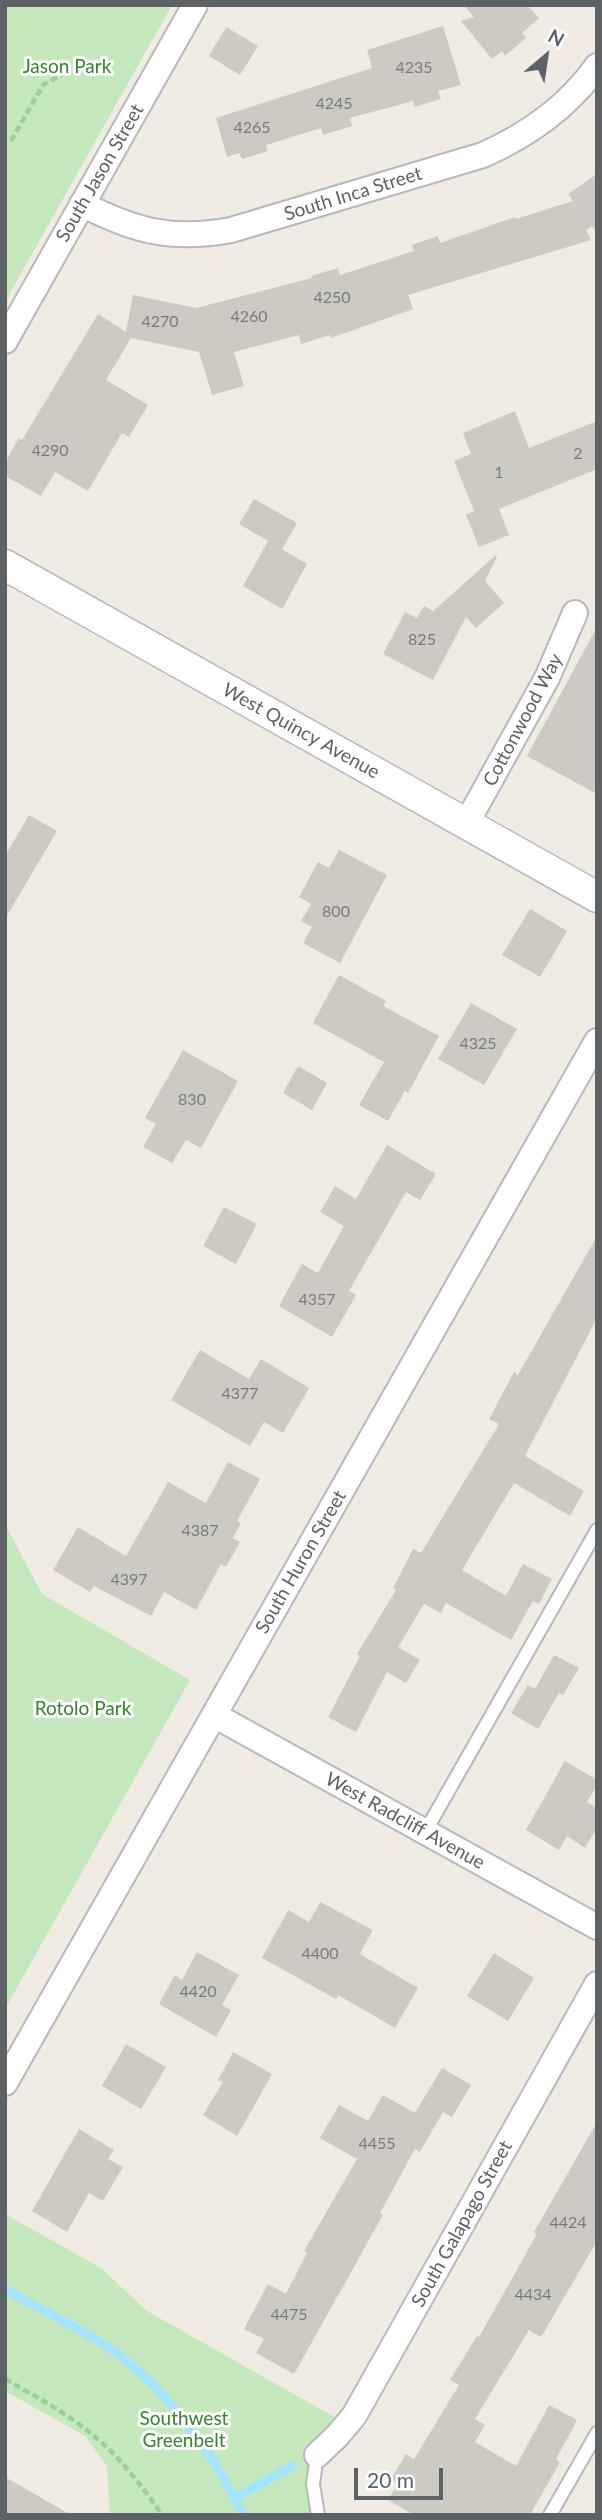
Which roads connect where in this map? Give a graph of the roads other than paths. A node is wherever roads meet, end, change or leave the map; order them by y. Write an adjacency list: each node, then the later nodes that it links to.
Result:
1 (195, 5): 3 (street, South Jason Street)
2 (597, 66): 3 (street, South Inca Street)
3 (82, 204): 4 (street, South Jason Street)
4 (5, 341)
5 (5, 565): 7 (street, West Quincy Avenue)
6 (575, 613): 7 (street, Cottonwood Way)
7 (466, 824): 8 (street, West Quincy Avenue)
8 (597, 897)
9 (597, 1041): 11 (street, South Huron Street)
10 (597, 1530): 12 (lane)
11 (214, 1715): 12 (street, West Radcliff Avenue); 15 (street, South Huron Street)
12 (425, 1832): 13 (street, West Radcliff Avenue)
13 (597, 1927)
14 (597, 1984): 17 (street, South Galapago Street)
15 (5, 2083)
16 (597, 2433): 19 (lane)
17 (317, 2455): 18 (lane)
18 (318, 2515)
19 (550, 2515)

